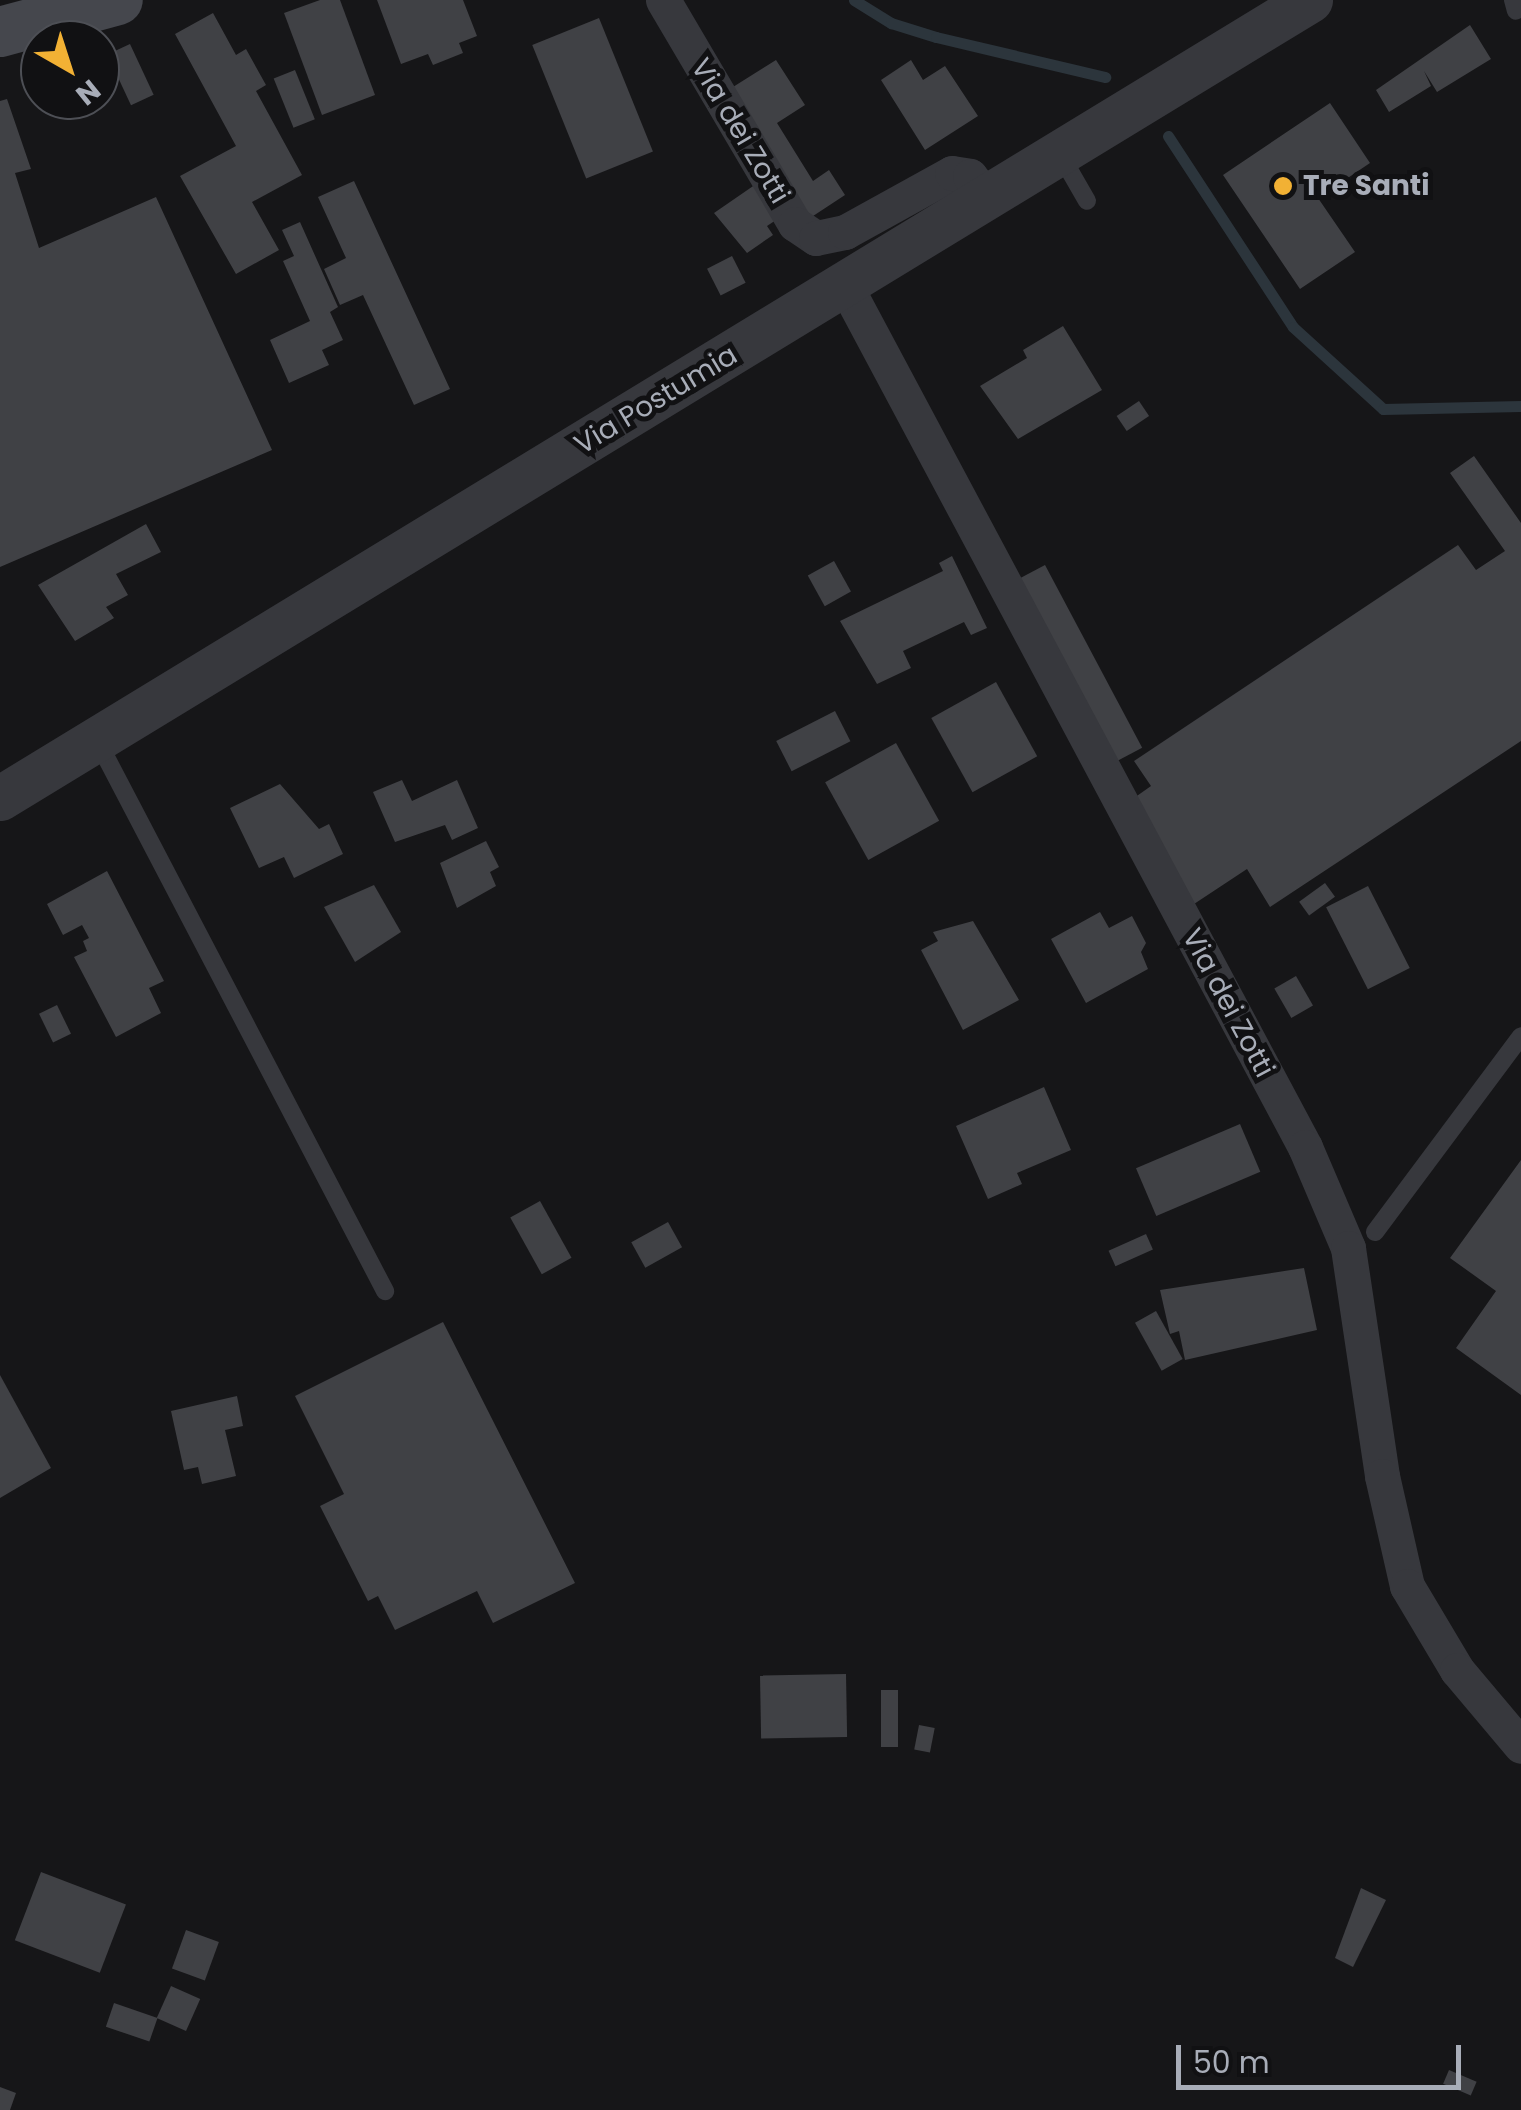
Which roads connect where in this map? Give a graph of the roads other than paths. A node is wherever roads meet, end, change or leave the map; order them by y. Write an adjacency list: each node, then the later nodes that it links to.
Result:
1 (118, 0): 4 (main road)
2 (663, 0): 6 (street, Via dei Zotti)
3 (1310, 0): 5 (street, Via Postumia)
4 (0, 32)
5 (1060, 154): 6 (street, Via Postumia); 7 (lane)
6 (987, 198): 8 (street, Via Postumia)
7 (1088, 201)
8 (846, 284): 9 (street, Via Postumia); 14 (street, Via dei Zotti)
9 (97, 739): 10 (street, Via Postumia); 13 (lane)
10 (0, 798)
11 (1521, 1036): 12 (lane)
12 (1375, 1232)
13 (385, 1291)
14 (1521, 1746)

